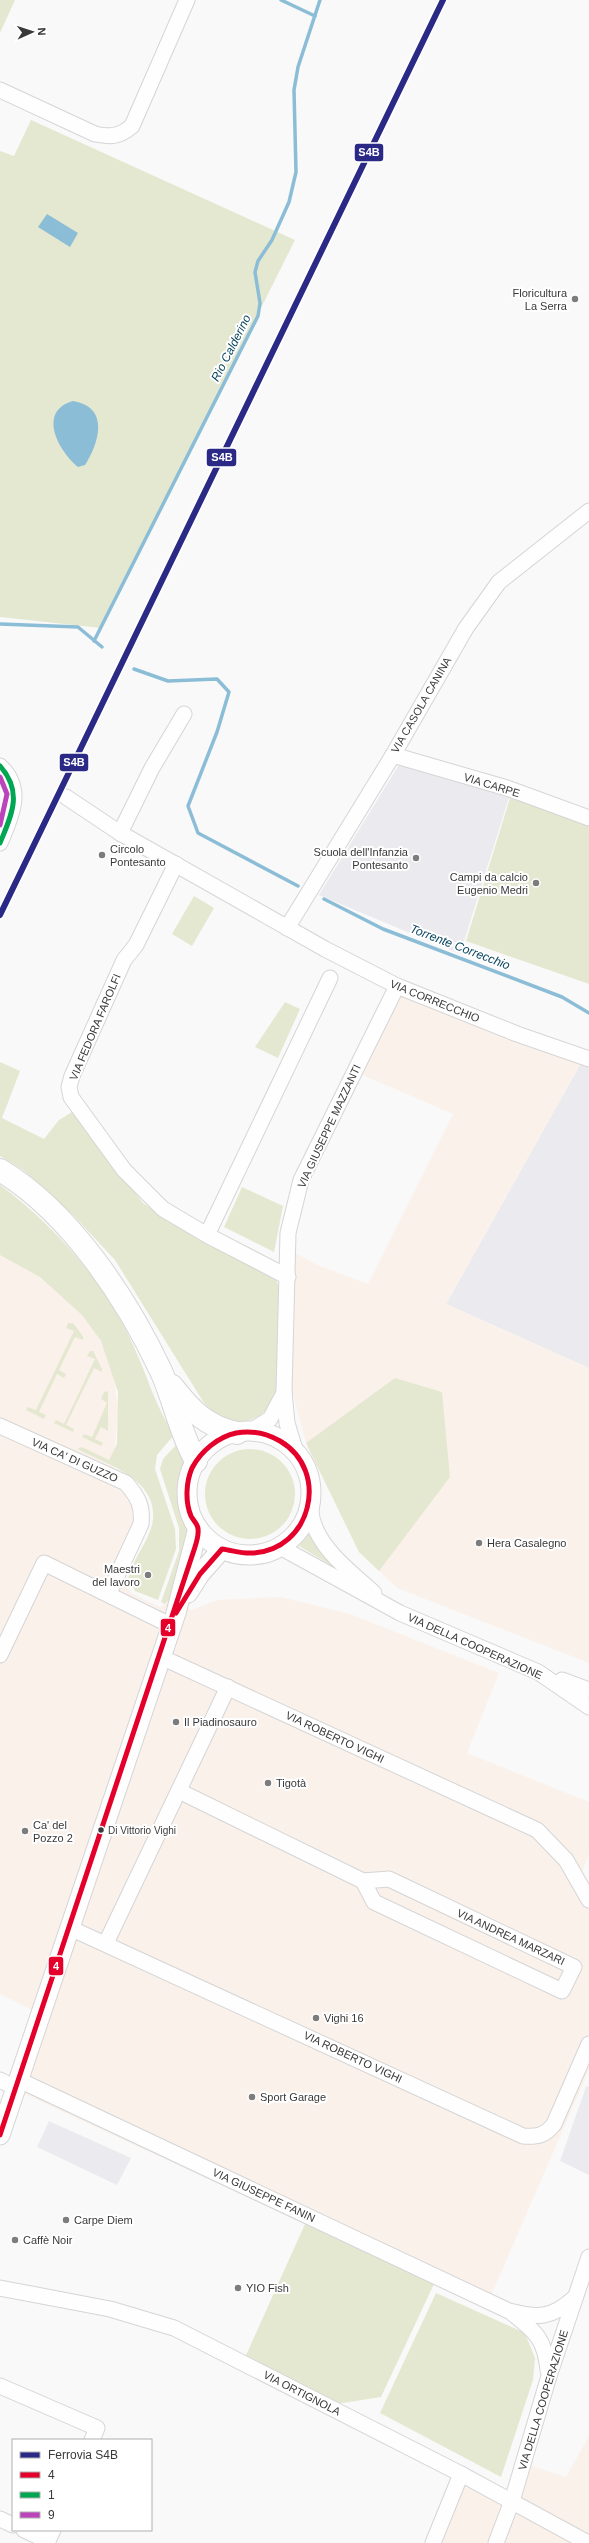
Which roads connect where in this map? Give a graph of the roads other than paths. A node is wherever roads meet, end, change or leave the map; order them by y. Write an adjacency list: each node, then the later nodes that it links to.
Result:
1 (187, 0): 2 (street)
2 (0, 90)
3 (589, 510): 5 (street, VIA CASOLA CANINA)
4 (184, 714): 9 (street)
5 (393, 755): 8 (street, VIA CARPE); 12 (street, VIA CASOLA CANINA)
6 (0, 766): 10 (street)
7 (66, 797): 9 (street, VIA CORRECCHIO)
8 (589, 818)
9 (120, 833): 11 (street, VIA CORRECCHIO)
10 (0, 843)
11 (176, 864): 12 (street, VIA CORRECCHIO); 17 (street, VIA FEDORA FAROLFI)
12 (287, 928): 14 (street, VIA CORRECCHIO)
13 (330, 978): 17 (street)
14 (397, 986): 15 (street, VIA CORRECCHIO); 18 (street, VIA GIUSEPPE MAZZANTI)
15 (589, 1059)
16 (0, 1170): 19 (highway)
17 (207, 1235): 18 (street, VIA FEDORA FAROLFI)
18 (288, 1277): 20 (street, VIA GIUSEPPE MAZZANTI)
19 (161, 1372): 22 (highway); 24 (highway)
20 (284, 1392): 22 (street, VIA GIUSEPPE MAZZANTI); 23 (street, VIA GIUSEPPE MAZZANTI)
21 (0, 1426): 29 (street, VIA CA' DI GUZZO)
22 (243, 1432): 23 (main road); 24 (main road)
23 (296, 1454): 25 (main road)
24 (196, 1461): 26 (main road)
25 (310, 1484): 27 (main road); 30 (street, VIA DELLA COOPERAZIONE)
26 (198, 1528): 28 (main road); 31 (main road)
27 (280, 1547): 28 (main road); 30 (street, VIA DELLA COOPERAZIONE)
28 (222, 1549): 31 (main road)
29 (109, 1593): 31 (street); 32 (street)
30 (400, 1613): 34 (street, VIA DELLA COOPERAZIONE)
31 (174, 1620): 33 (main road)
32 (0, 1655)
33 (161, 1657): 35 (street, VIA ROBERTO VIGHI); 41 (main road)
34 (538, 1672): 36 (street); 37 (street, VIA DELLA COOPERAZIONE)
35 (228, 1687): 38 (street); 40 (street, VIA ROBERTO VIGHI)
36 (589, 1690)
37 (589, 1707)
38 (179, 1791): 39 (street); 42 (street)
39 (363, 1881): 39 (street, VIA ANDREA MARZARI)
40 (589, 1900)
41 (70, 1928): 42 (street, VIA ROBERTO VIGHI); 44 (main road)
42 (106, 1944): 43 (street, VIA ROBERTO VIGHI)
43 (589, 2044)
44 (12, 2082): 45 (main road); 49 (street, VIA GIUSEPPE FANIN)
45 (0, 2135)
46 (589, 2257): 48 (street, VIA DELLA COOPERAZIONE)
47 (0, 2288): 56 (street, VIA ORTIGNOLA)
48 (574, 2298): 50 (street, VIA GIUSEPPE FANIN); 52 (street, VIA DELLA COOPERAZIONE)
49 (509, 2311): 50 (street, VIA GIUSEPPE FANIN); 51 (street, VIA GIUSEPPE FANIN)
50 (543, 2316): 52 (street, VIA GIUSEPPE FANIN)
51 (536, 2333): 52 (street, VIA GIUSEPPE FANIN); 53 (street, VIA GIUSEPPE FANIN)
52 (562, 2334): 53 (street, VIA DELLA COOPERAZIONE)
53 (549, 2376): 57 (street, VIA DELLA COOPERAZIONE)
54 (0, 2386): 55 (street)
55 (95, 2434)
56 (461, 2474): 57 (street, VIA ORTIGNOLA); 62 (street)
57 (512, 2501): 63 (street, VIA DELLA COOPERAZIONE); 64 (street, VIA ORTIGNOLA)
58 (0, 2519): 59 (street)
59 (12, 2525)
60 (26, 2531): 61 (street)
61 (53, 2531)
62 (433, 2543)
63 (496, 2543)
64 (588, 2543)

